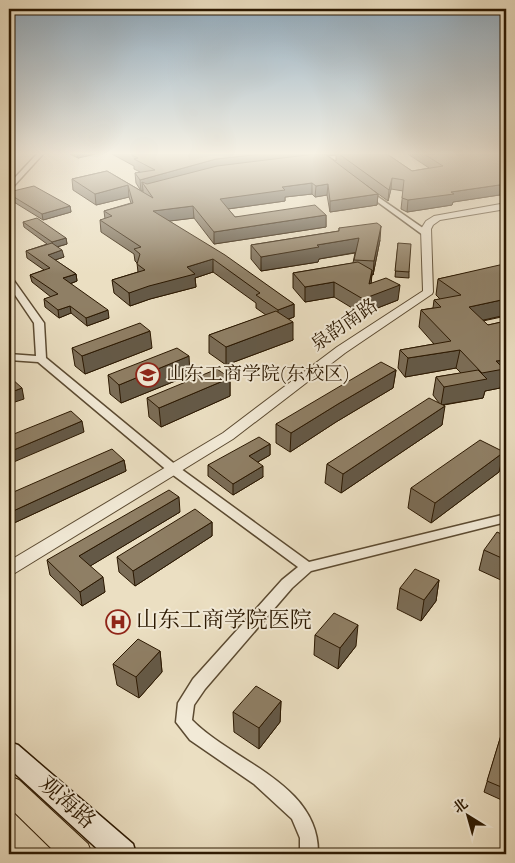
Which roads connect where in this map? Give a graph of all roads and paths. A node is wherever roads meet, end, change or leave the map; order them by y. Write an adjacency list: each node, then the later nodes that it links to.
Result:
1 (370, 194): 3 (street)
2 (506, 206): 3 (street)
3 (426, 233): 7 (street, 泉韵南路)
4 (9, 280): 6 (street)
5 (9, 358): 6 (street)
6 (42, 360): 7 (street)
7 (173, 469): 9 (street); 10 (street, 泉韵南路)
8 (506, 518): 9 (street)
9 (307, 567): 15 (street)
10 (9, 569)
11 (9, 753): 14 (main road, 观海路)
12 (9, 789): 13 (main road, 观海路)
13 (78, 854)
14 (123, 854)
15 (309, 854)

